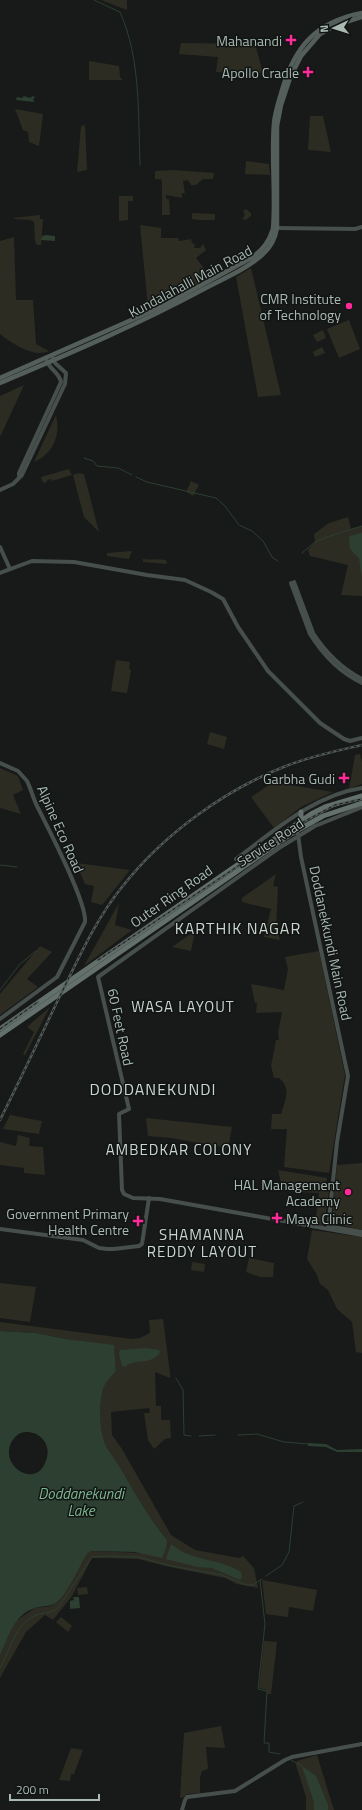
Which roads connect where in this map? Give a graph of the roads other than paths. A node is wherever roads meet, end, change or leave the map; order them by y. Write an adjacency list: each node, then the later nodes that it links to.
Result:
1 (362, 13): 5 (main road, Kundalahalli Main Road)
2 (362, 17): 4 (main road, Kundalahalli Main Road)
3 (362, 227): 4 (street)
4 (277, 228): 5 (main road, Kundalahalli Main Road)
5 (53, 358): 6 (main road, Kundalahalli Main Road); 10 (street)
6 (46, 361): 7 (main road, Kundalahalli Main Road); 10 (street)
7 (39, 364): 8 (main road, Kundalahalli Main Road); 9 (main road, Kundalahalli Main Road)
8 (0, 378)
9 (0, 383)
10 (19, 476): 11 (street)
11 (0, 490)
12 (0, 547): 13 (street)
13 (10, 569): 14 (street); 17 (street)
14 (0, 573)
15 (362, 679): 16 (street)
16 (362, 683)
17 (362, 738)
18 (0, 763): 35 (street, Alpine Eco Road)
19 (362, 788): 26 (street, Service Road)
20 (362, 796): 21 (highway, Outer Ring Road)
21 (346, 800): 23 (highway, Outer Ring Road); 24 (highway)
22 (362, 803): 24 (highway, Outer Ring Road)
23 (325, 807): 27 (highway); 28 (highway, Outer Ring Road)
24 (348, 807): 27 (highway, Outer Ring Road)
25 (362, 807): 29 (street, Service Road)
26 (301, 812): 28 (highway); 32 (street, Service Road)
27 (328, 814): 29 (highway, Outer Ring Road)
28 (301, 821): 32 (highway, Outer Ring Road)
29 (297, 833): 30 (street, Service Road); 31 (street, Doddanekkundi Main Road); 33 (highway, Outer Ring Road)
30 (293, 839): 31 (street, Doddanekkundi Main Road); 33 (street, Service Road)
31 (300, 850): 40 (street, Doddanekkundi Main Road)
32 (238, 861): 36 (highway, Outer Ring Road)
33 (236, 875): 34 (street, Service Road); 37 (highway, Outer Ring Road)
34 (98, 976): 38 (street, 60 Feet Road)
35 (0, 1019)
36 (0, 1029)
37 (0, 1035)
38 (149, 1198): 39 (street); 40 (street)
39 (0, 1228)
40 (328, 1229): 41 (street); 42 (street)
41 (362, 1232)
42 (362, 1235)
43 (362, 1744): 44 (street)
44 (182, 1810)

